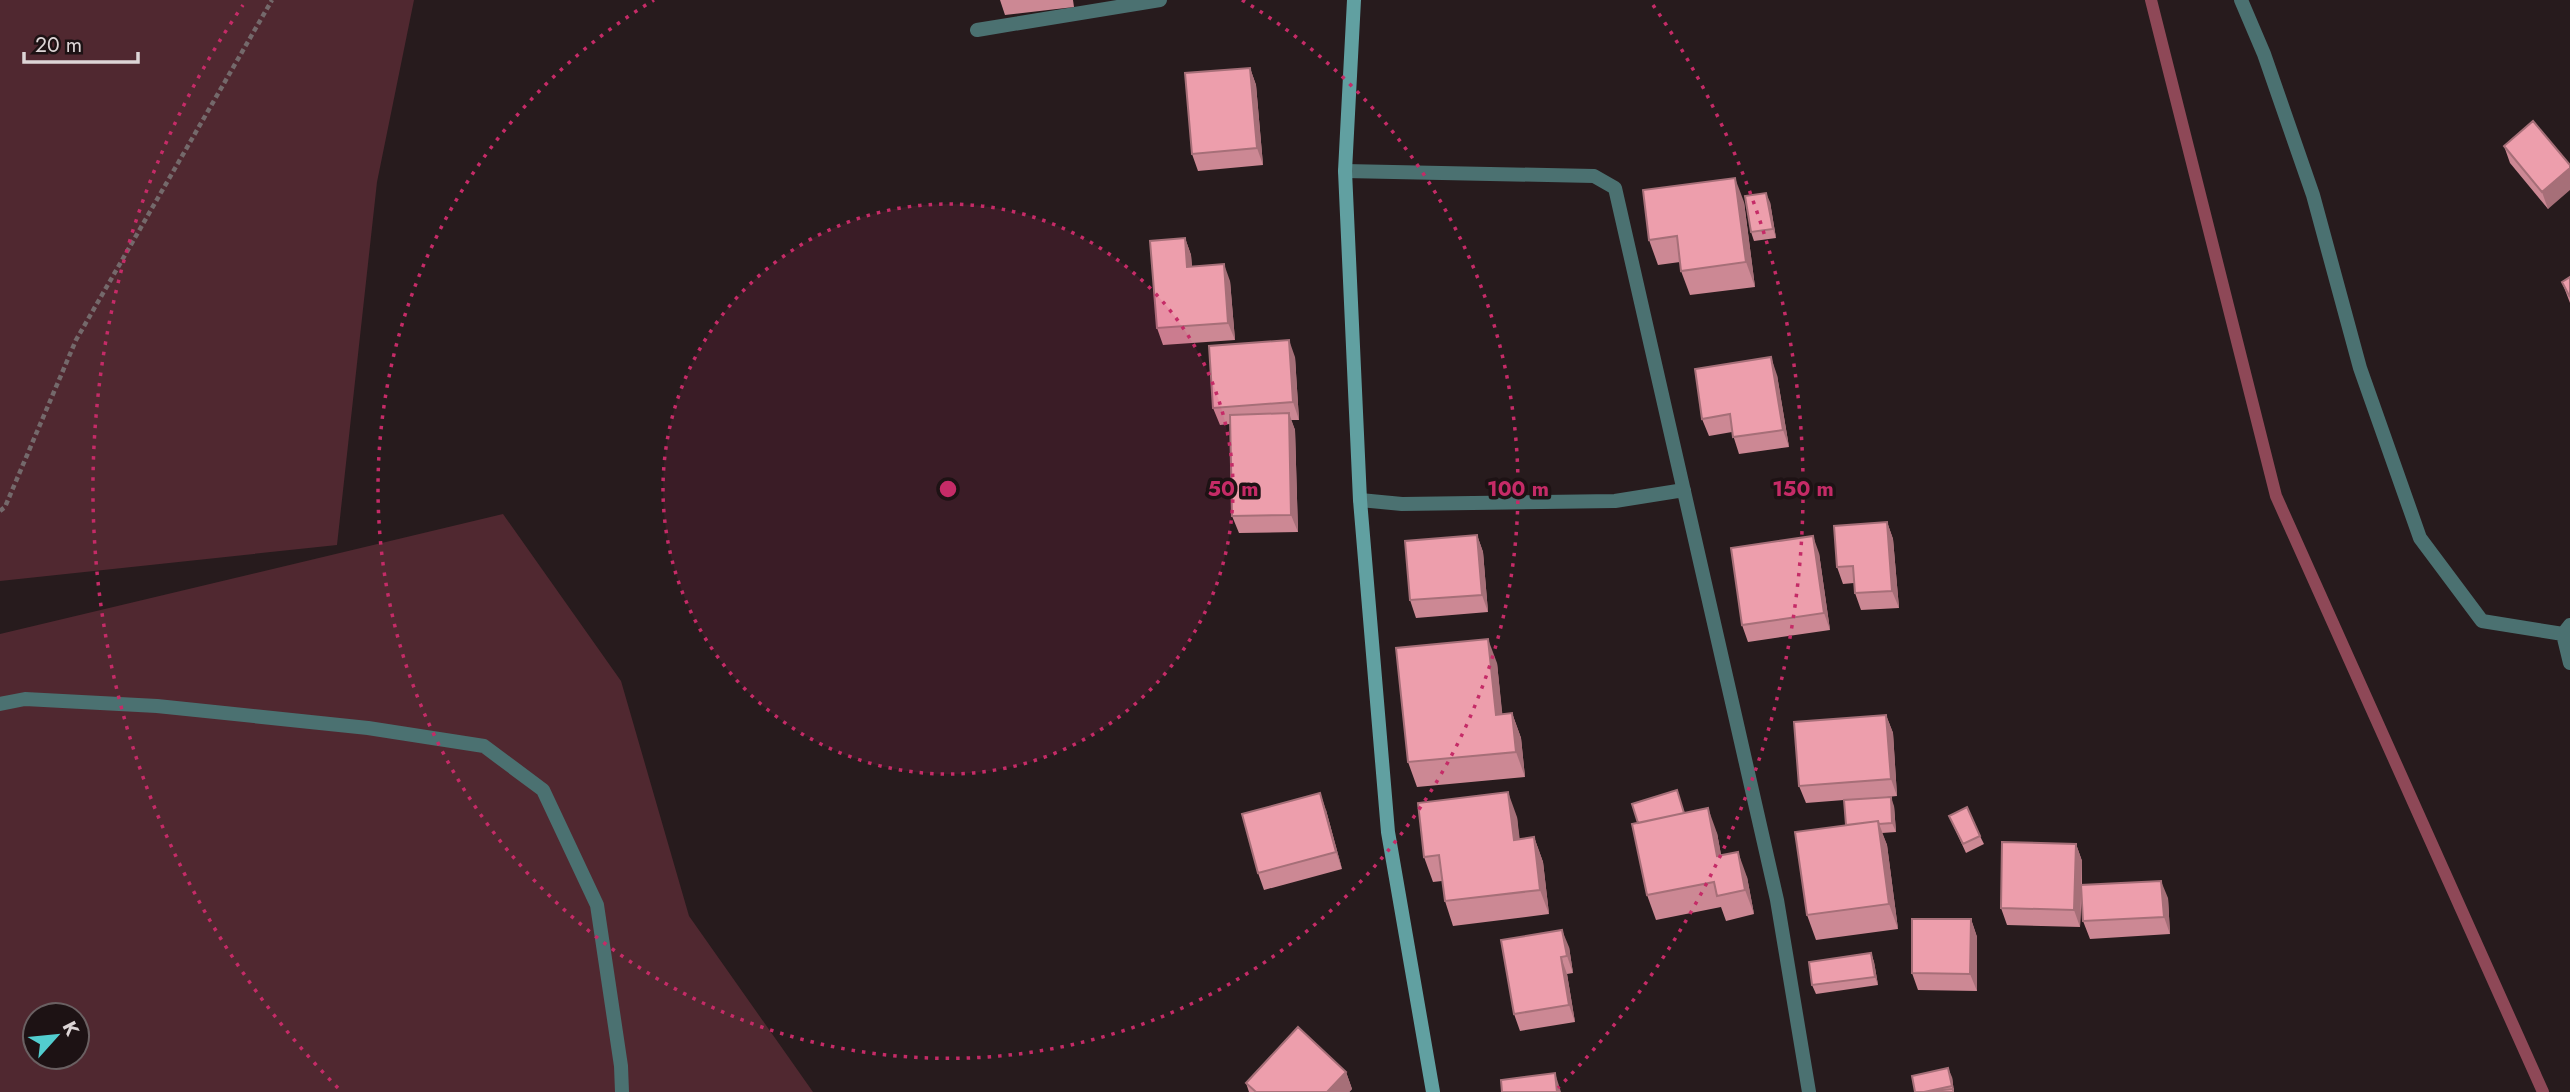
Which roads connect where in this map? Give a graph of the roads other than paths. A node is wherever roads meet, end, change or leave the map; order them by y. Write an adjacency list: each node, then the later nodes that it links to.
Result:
1 (1160, 0): 4 (street)
2 (1354, 0): 5 (street)
3 (2241, 0): 8 (street)
4 (977, 30)
5 (1345, 171): 6 (street); 7 (street)
6 (1684, 490): 7 (street); 13 (street)
7 (1360, 500): 12 (street)
8 (2566, 629): 9 (street)
9 (2570, 663)
10 (0, 704): 11 (street)
11 (622, 1092)
12 (1433, 1092)
13 (1809, 1092)

